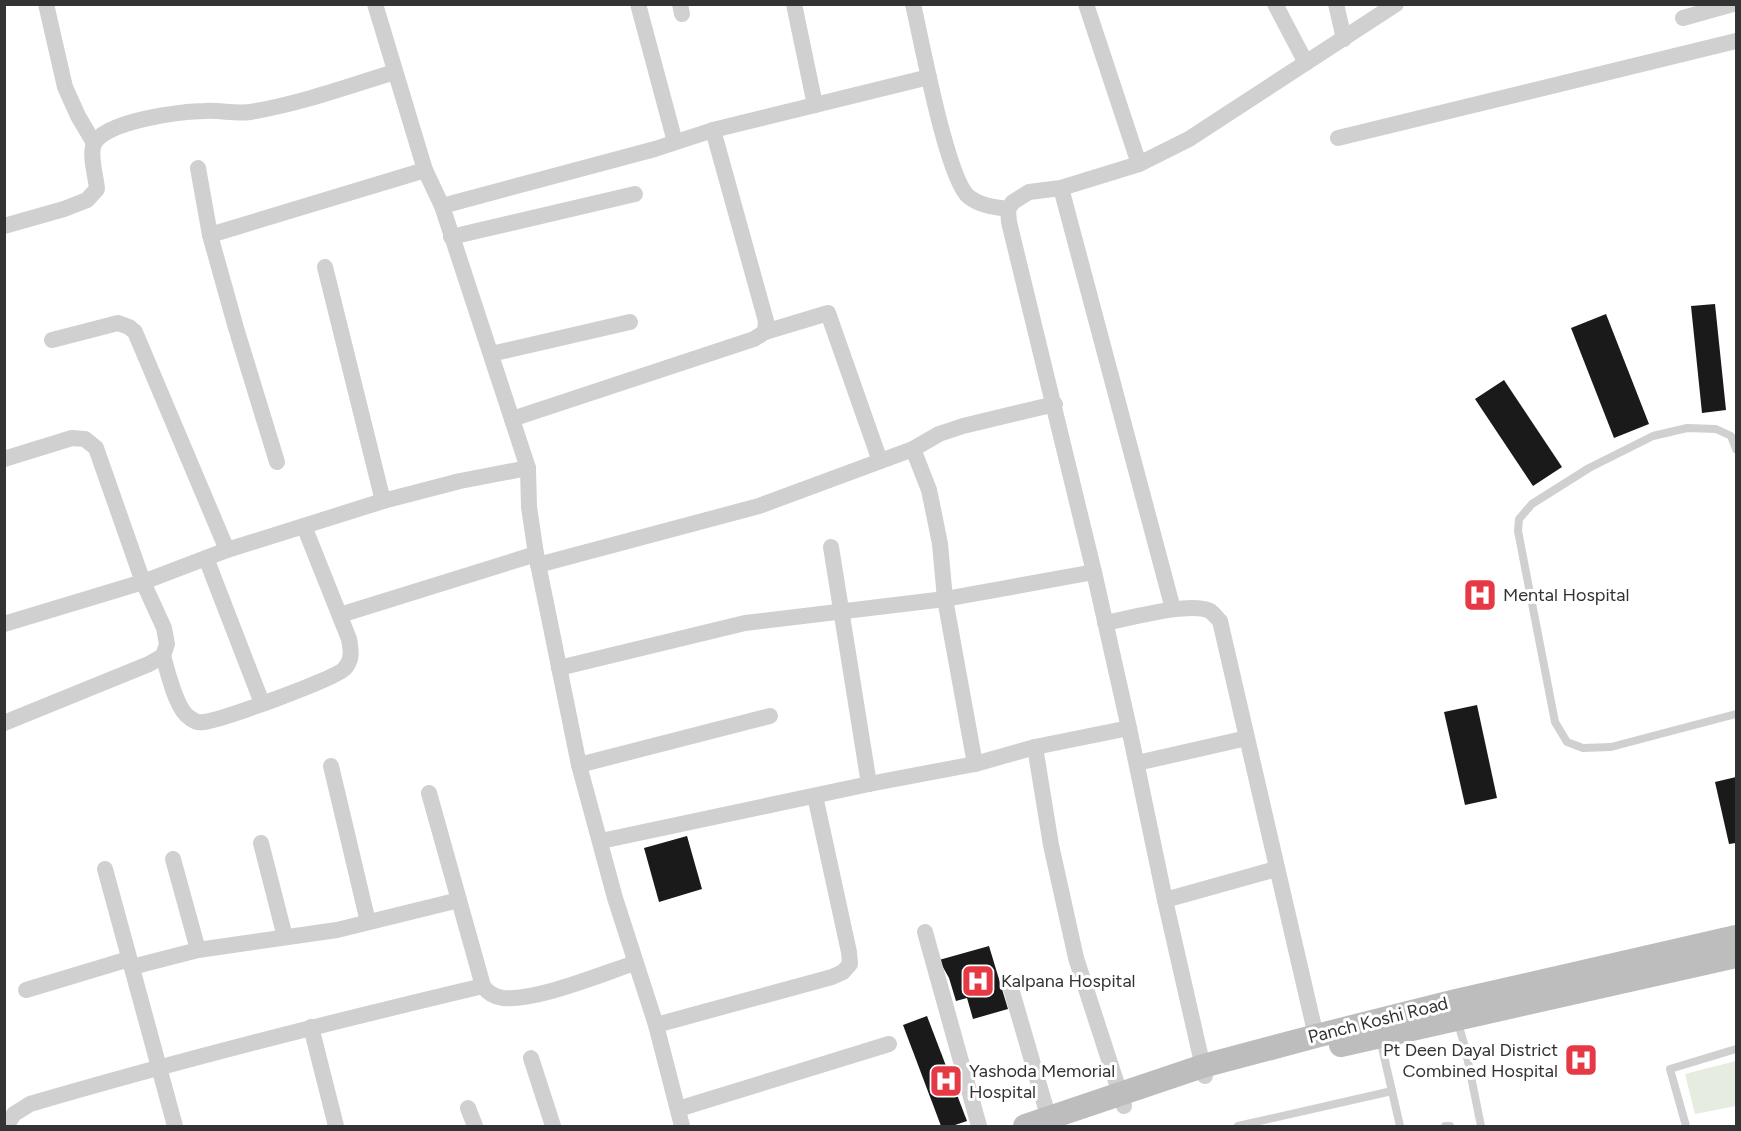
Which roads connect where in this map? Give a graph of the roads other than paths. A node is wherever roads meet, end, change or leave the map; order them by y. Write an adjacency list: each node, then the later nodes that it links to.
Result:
1 (46, 4): 21 (street)
2 (375, 4): 15 (street)
3 (638, 4): 20 (street)
4 (794, 4): 17 (street)
5 (913, 4): 16 (street)
6 (1086, 4): 22 (street)
7 (1275, 4): 14 (street)
8 (1336, 4): 12 (street)
9 (1396, 4): 12 (street)
10 (1733, 4): 11 (street)
11 (1683, 18)
12 (1344, 39): 14 (street)
13 (1737, 41): 19 (street)
14 (1306, 63): 22 (street)
15 (395, 72): 21 (street); 24 (street)
16 (929, 77): 17 (street); 28 (street)
17 (815, 105): 18 (street)
18 (713, 130): 20 (street); 34 (street)
19 (1338, 138)
20 (675, 142): 27 (street)
21 (94, 143): 29 (street)
22 (1138, 164): 25 (street)
23 (198, 168): 30 (street)
24 (425, 170): 27 (street); 30 (street)
25 (1061, 188): 28 (street); 54 (street)
26 (635, 194): 31 (street)
27 (442, 206): 31 (street)
28 (1008, 209): 37 (street)
29 (4, 226)
30 (210, 235): 43 (street)
31 (451, 237): 36 (street)
32 (325, 267): 45 (street)
33 (630, 322): 36 (street)
34 (765, 332): 38 (street); 42 (street)
35 (52, 339): 48 (street)
36 (492, 354): 38 (street)
37 (1055, 404): 39 (street); 51 (street)
38 (512, 418): 44 (street)
39 (913, 449): 42 (street); 53 (street)
40 (1737, 449): 62 (lane)
41 (4, 459): 52 (street)
42 (880, 461): 50 (street)
43 (277, 462)
44 (528, 468): 45 (street); 50 (street)
45 (383, 501): 46 (street)
46 (304, 526): 48 (street); 56 (street)
47 (831, 547): 55 (street)
48 (227, 550): 49 (street)
49 (206, 558): 52 (street); 61 (street)
50 (537, 560): 56 (street); 60 (street)
51 (1094, 572): 53 (street); 57 (street)
52 (143, 582): 58 (street); 59 (street)
53 (945, 599): 55 (street); 69 (street)
54 (1173, 609): 57 (street); 66 (street)
55 (840, 612): 60 (street); 72 (street)
56 (340, 615): 61 (street)
57 (1105, 623): 65 (street)
58 (4, 624)
59 (163, 656): 61 (street); 64 (street)
60 (559, 668): 70 (street)
61 (262, 703)
62 (1737, 714)
63 (770, 716): 70 (street)
64 (4, 723)
65 (1129, 728): 67 (street); 68 (street)
66 (1247, 738): 68 (street); 79 (street)
67 (1035, 747): 69 (street); 104 (street)
68 (1137, 763): 81 (street)
69 (975, 764): 72 (street)
70 (579, 765): 75 (street)
71 (331, 766): 82 (street)
72 (869, 784): 74 (street)
73 (429, 793): 80 (street)
74 (814, 796): 75 (street); 94 (street)
75 (601, 841): 89 (street)
76 (261, 843): 85 (street)
77 (173, 859): 86 (street)
78 (105, 869): 88 (street)
79 (1276, 869): 81 (street); 97 (street)
80 (459, 900): 82 (street); 91 (street)
81 (1164, 900): 102 (street)
82 (368, 922): 85 (street)
83 (925, 932): 114 (street)
84 (1737, 936): 93 (street, Panch Koshi Road)
85 (285, 938): 86 (street)
86 (198, 950): 88 (street)
87 (1737, 956): 93 (street)
88 (131, 963): 92 (street); 101 (street)
89 (635, 963): 91 (street); 94 (street)
90 (1010, 985): 107 (street)
91 (483, 986): 95 (street)
92 (26, 990)
93 (1454, 1010): 96 (street, Panch Koshi Road); 120 (lane)
94 (656, 1025): 106 (street)
95 (311, 1027): 101 (street); 110 (street)
96 (1378, 1028): 97 (street, Panch Koshi Road); 102 (street); 103 (lane)
97 (1316, 1036): 102 (street, Panch Koshi Road)
98 (889, 1044): 106 (street)
99 (1737, 1049): 121 (lane)
100 (531, 1058): 112 (street)
101 (159, 1067): 108 (street); 109 (street)
102 (1204, 1072): 104 (street, Panch Koshi Road)
103 (1392, 1091): 116 (lane); 117 (lane)
104 (1122, 1100): 107 (street, Panch Koshi Road)
105 (468, 1108): 111 (street)
106 (678, 1109): 113 (street)
107 (1054, 1123): 115 (street, Panch Koshi Road)
108 (6, 1126)
109 (175, 1126)
110 (336, 1126)
111 (475, 1126)
112 (553, 1126)
113 (682, 1126)
114 (979, 1126)
115 (1025, 1126)
116 (1238, 1126)
117 (1400, 1126)
118 (1445, 1126): 119 (lane)
119 (1450, 1126)
120 (1481, 1126)
121 (1686, 1126)

